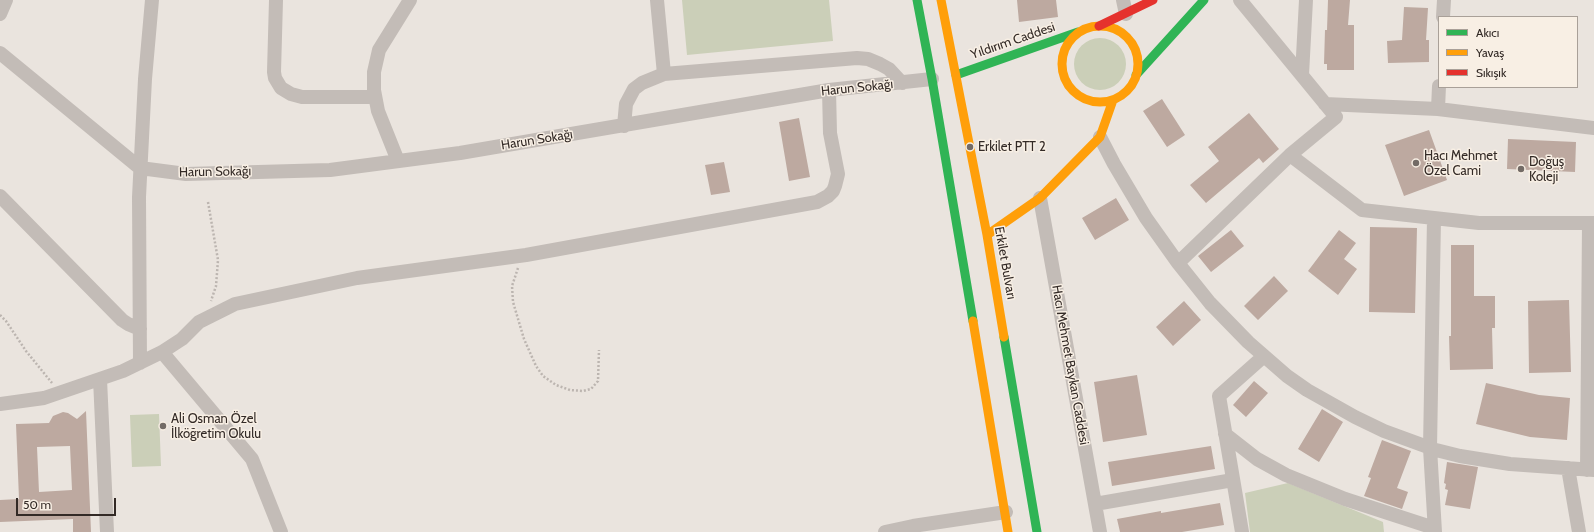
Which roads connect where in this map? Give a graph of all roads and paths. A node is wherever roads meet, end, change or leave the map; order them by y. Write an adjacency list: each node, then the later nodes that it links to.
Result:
1 (6, 0): 14 (street)
2 (152, 0): 37 (street)
3 (276, 0): 28 (street)
4 (410, 0): 28 (street)
5 (657, 0): 20 (street)
6 (917, 0): 24 (main road)
7 (941, 0): 21 (main road, Erkilet Bulvarı)
8 (1123, 0): 15 (street)
9 (1153, 0): 15 (main road)
10 (1204, 0): 22 (main road)
11 (1240, 0): 23 (street)
12 (1306, 0): 23 (street)
13 (1444, 0): 16 (street)
14 (0, 14)
15 (1126, 14): 17 (main road)
16 (1443, 16)
17 (1099, 26): 18 (main road); 22 (main road)
18 (1080, 32): 21 (main road, Yıldırım Caddesi); 29 (main road)
19 (0, 53): 37 (street)
20 (664, 74): 25 (street); 32 (street)
21 (956, 75): 24 (main road, Yıldırım Caddesi); 43 (main road, Erkilet Bulvarı)
22 (1136, 75): 29 (main road)
23 (1302, 75): 30 (street)
24 (932, 79): 25 (street, Harun Sokağı); 62 (main road)
25 (902, 83): 27 (street, Harun Sokağı)
26 (1439, 88): 31 (street)
27 (828, 90): 32 (street, Harun Sokağı); 44 (street)
28 (375, 97): 36 (street)
29 (1113, 100): 34 (main road)
30 (1325, 104): 31 (street); 35 (street)
31 (1438, 109): 33 (street)
32 (624, 126): 36 (street, Harun Sokağı)
33 (1594, 128)
34 (1100, 137): 39 (main road); 45 (street)
35 (1290, 155): 41 (street); 45 (street)
36 (398, 161): 37 (street, Harun Sokağı)
37 (140, 168): 48 (street)
38 (0, 196): 48 (street)
39 (1040, 198): 43 (main road); 61 (street, Hacı Mehmet Baykan Caddesi)
40 (208, 202): 47 (path)
41 (1434, 218): 42 (street); 57 (street)
42 (1591, 223): 59 (street)
43 (984, 236): 69 (main road, Erkilet Bulvarı)
44 (526, 255): 47 (street); 49 (path)
45 (1178, 264): 51 (street)
46 (0, 315): 54 (path)
47 (199, 322): 50 (street)
48 (140, 328): 52 (street)
49 (599, 350)
50 (162, 352): 52 (street); 66 (street)
51 (1264, 356): 56 (street); 57 (street)
52 (140, 363): 53 (street)
53 (100, 379): 54 (street); 65 (street)
54 (61, 392): 55 (street)
55 (0, 404)
56 (1225, 434): 60 (street); 64 (street)
57 (1430, 448): 58 (street); 64 (street)
58 (1568, 468): 59 (street); 72 (street)
59 (1590, 470)
60 (1233, 480): 61 (street); 71 (street)
61 (1095, 504): 70 (street, Hacı Mehmet Baykan Caddesi)
62 (1006, 512): 63 (street); 68 (main road)
63 (914, 529): 67 (street)
64 (1435, 530)
65 (107, 532)
66 (281, 532)
67 (885, 532)
68 (1008, 532)
69 (1037, 532)
70 (1100, 532)
71 (1242, 532)
72 (1579, 532)

